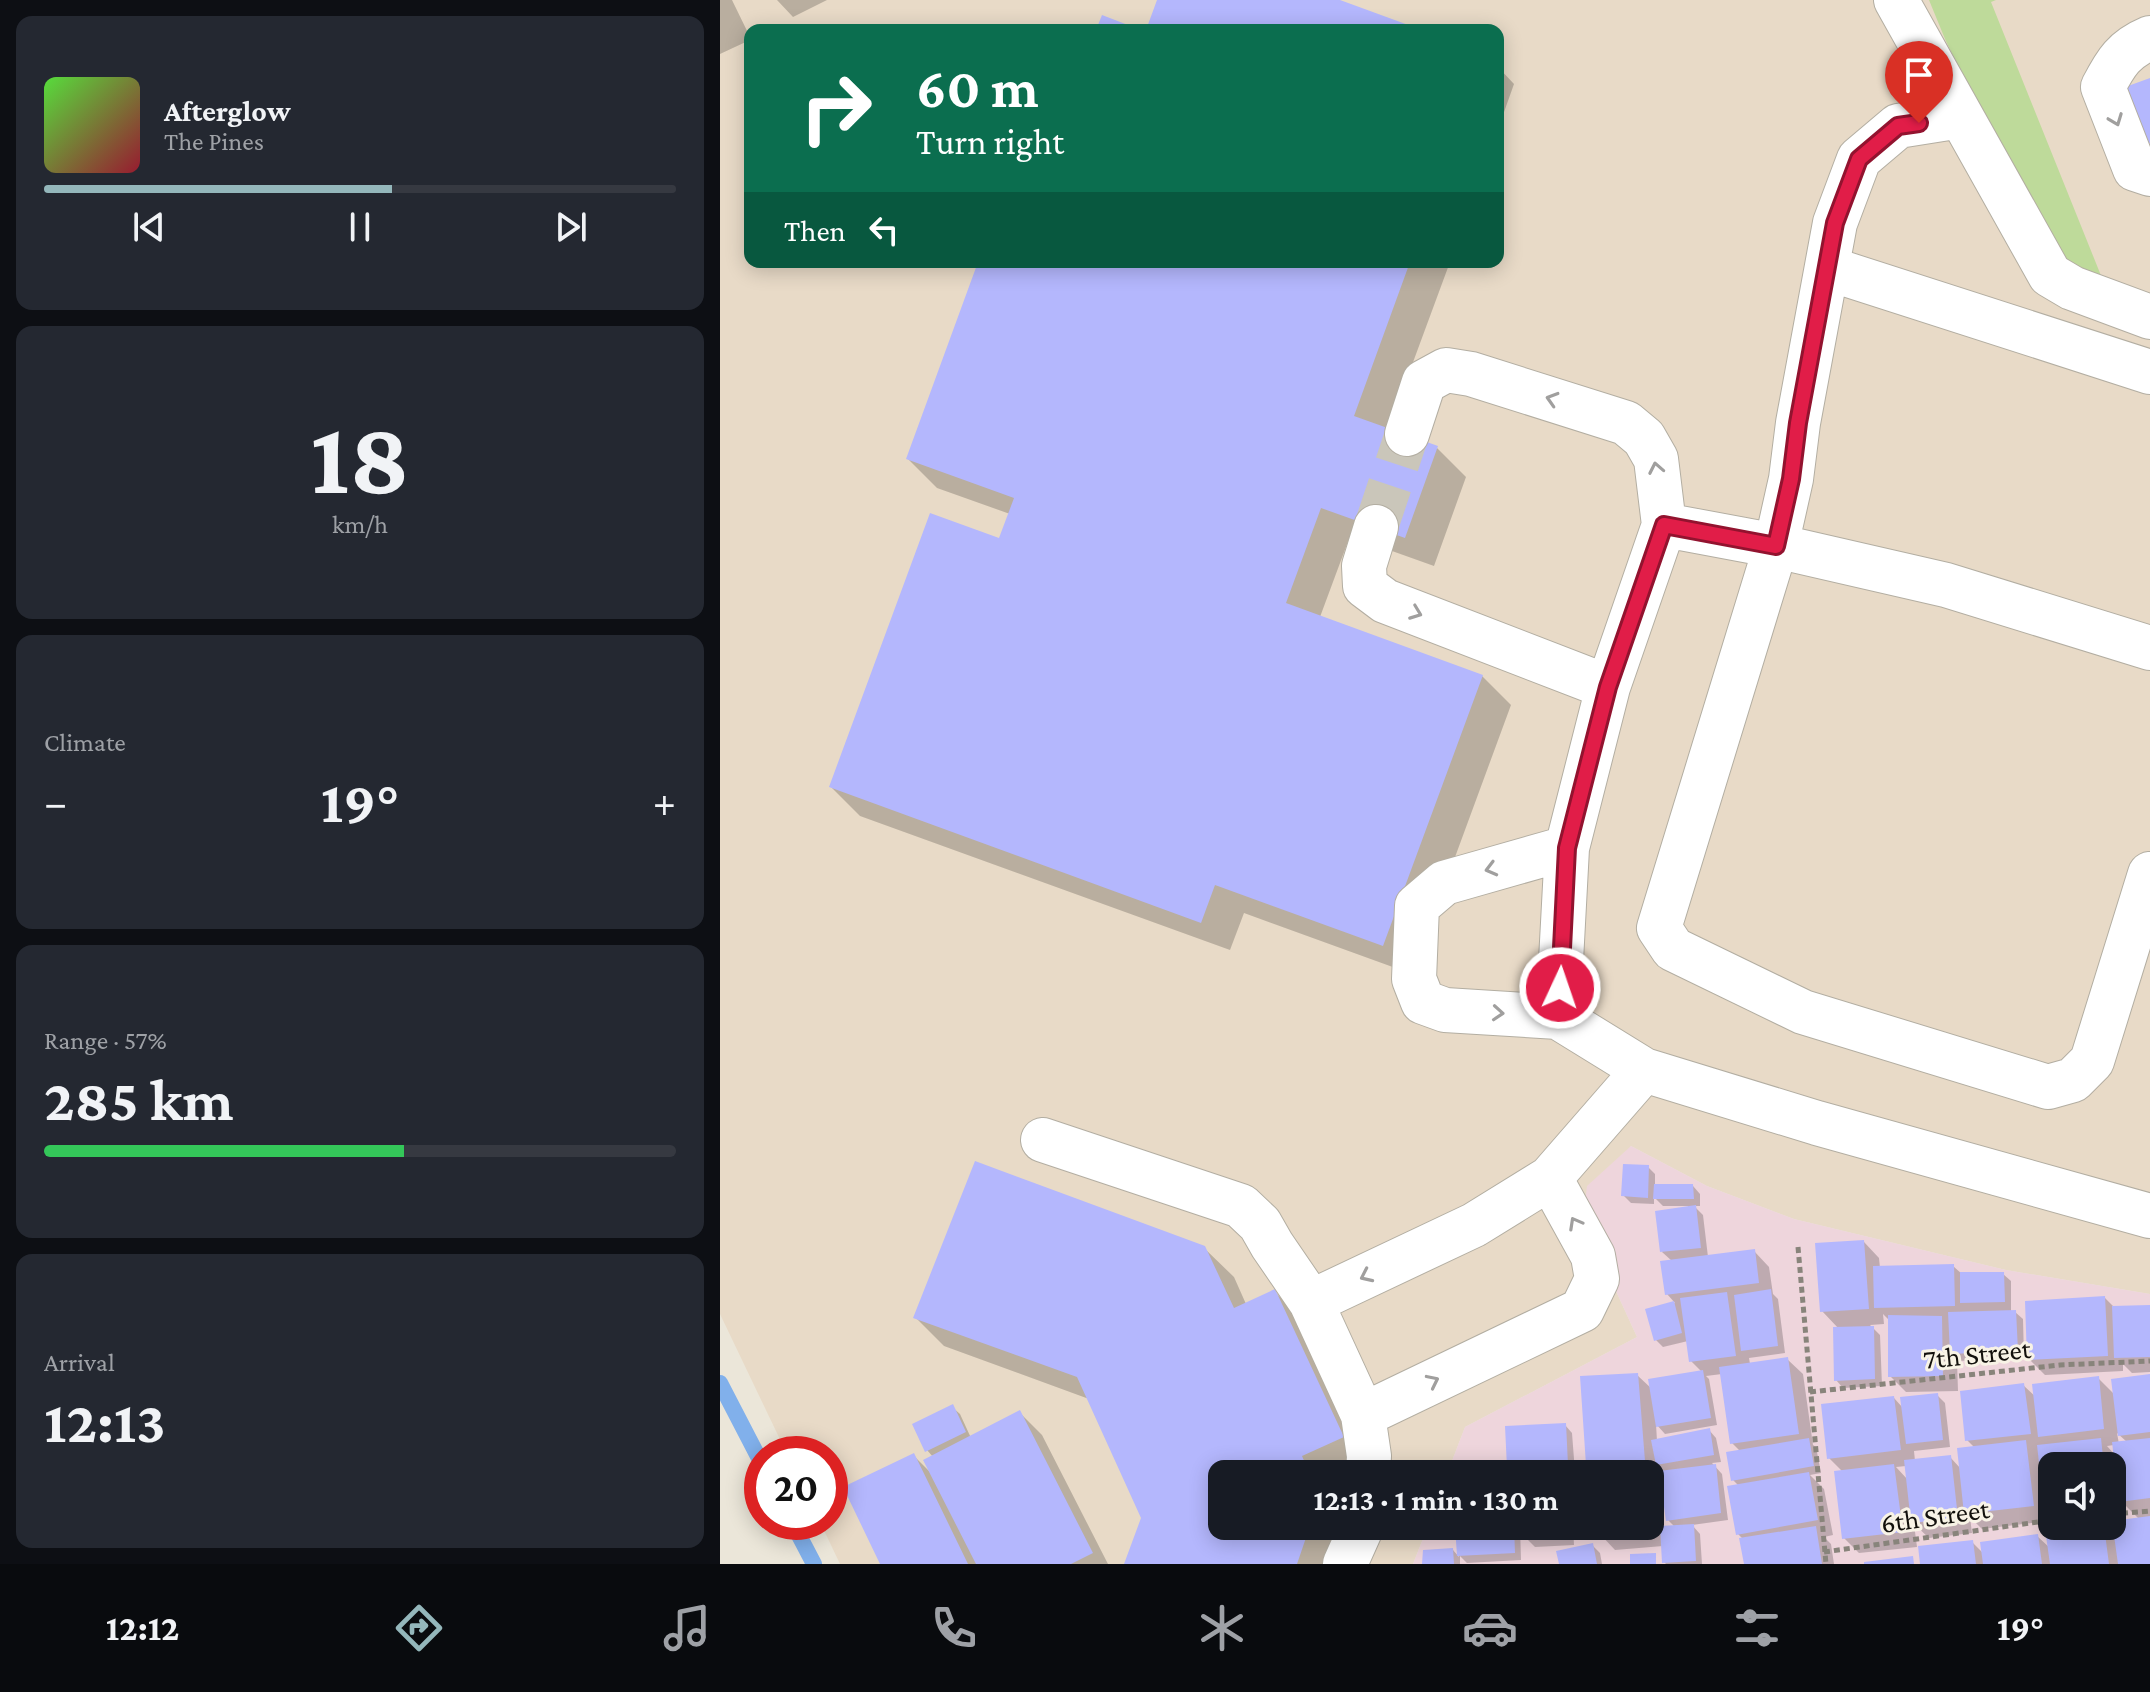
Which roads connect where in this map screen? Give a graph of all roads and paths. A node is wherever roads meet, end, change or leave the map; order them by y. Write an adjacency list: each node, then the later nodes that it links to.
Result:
1 (1896, 0): 3 (lane)
2 (2150, 38): 4 (lane, one-way to 4)
3 (1961, 116): 5 (lane); 6 (lane)
4 (2150, 174)
5 (1827, 268): 7 (lane); 11 (lane)
6 (2150, 317)
7 (2150, 372)
8 (1407, 434): 9 (lane, one-way to 8)
9 (1664, 525): 11 (lane); 13 (lane)
10 (1376, 527): 13 (lane, one-way to 13)
11 (1776, 546): 12 (lane); 15 (lane)
12 (2150, 648)
13 (1608, 687): 14 (lane)
14 (1567, 848): 16 (lane); 16 (lane, one-way to 16)
15 (2150, 874)
16 (1558, 1017): 17 (lane)
17 (1644, 1070): 19 (lane); 20 (lane)
18 (1043, 1140): 22 (lane)
19 (1550, 1178): 22 (lane, one-way to 22); 25 (lane, one-way to 19)
20 (2150, 1216)
21 (1798, 1247): 24 (path)
22 (1311, 1302): 25 (lane)
23 (2150, 1361): 24 (path, 7th Street)
24 (1810, 1392): 31 (path)
25 (1363, 1415): 26 (lane)
26 (1369, 1460)
27 (2150, 1511): 28 (path)
28 (2126, 1513)
29 (2038, 1522): 31 (path, 6th Street)
30 (1356, 1540): 32 (lane)
31 (1824, 1552): 33 (path)
32 (1345, 1564)
33 (1826, 1564)

